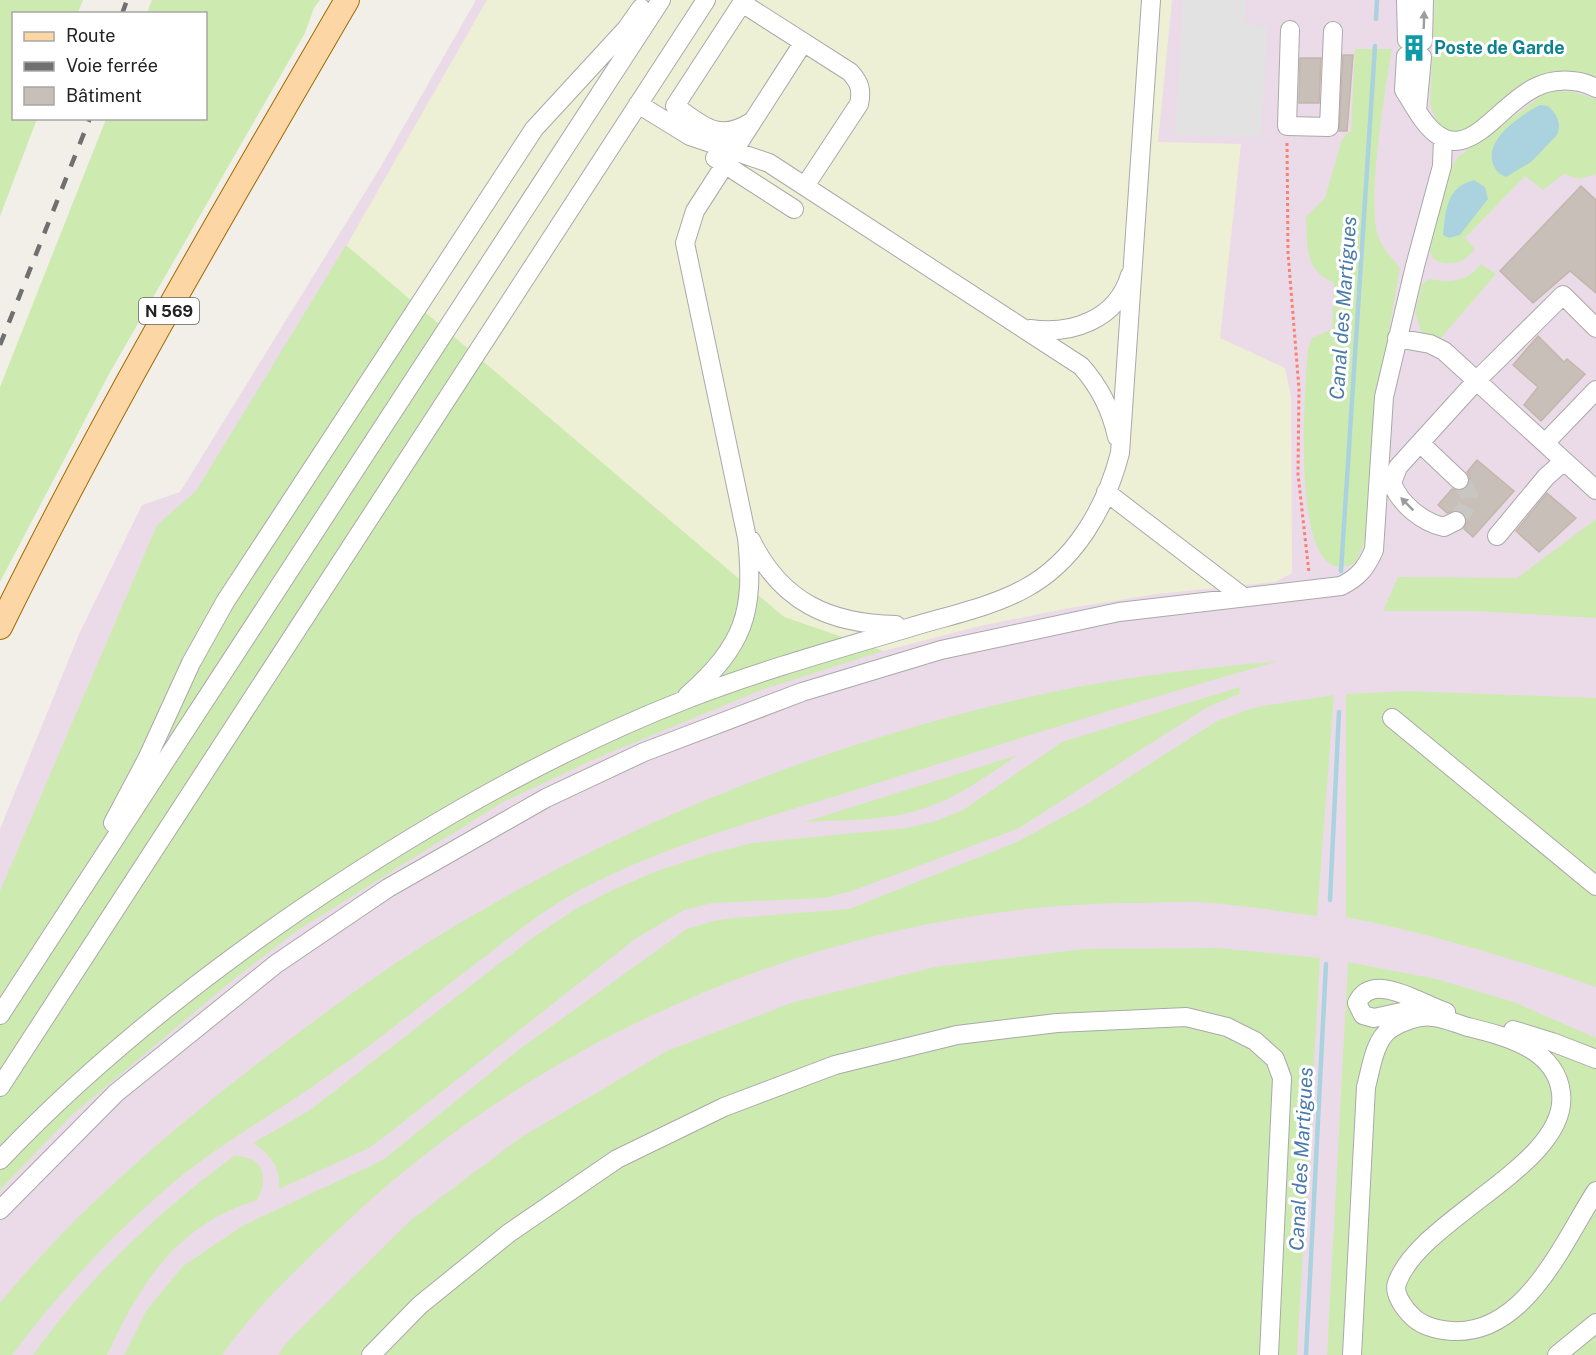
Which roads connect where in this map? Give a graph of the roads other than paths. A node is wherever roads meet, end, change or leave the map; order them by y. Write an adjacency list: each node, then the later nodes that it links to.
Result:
1 (347, 0): 37 (main road, N 569)
2 (646, 0): 41 (lane)
3 (660, 0): 41 (lane)
4 (706, 0): 13 (lane)
5 (1151, 0): 19 (lane)
6 (1406, 0): 11 (lane)
7 (1424, 0): 11 (lane, one-way to 7)
8 (1290, 30): 9 (lane)
9 (1333, 31)
10 (803, 43): 14 (lane); 14 (lane); 17 (lane)
11 (1415, 48): 15 (lane)
12 (1596, 88): 15 (lane)
13 (638, 104): 16 (lane); 45 (lane)
14 (751, 122): 16 (lane)
15 (1443, 139): 22 (lane)
16 (728, 157): 17 (lane); 18 (lane); 33 (lane)
17 (805, 186): 20 (lane)
18 (794, 209)
19 (1134, 259): 20 (lane); 27 (lane)
20 (1024, 328): 27 (lane)
21 (1596, 328): 23 (lane)
22 (1397, 338): 23 (lane); 35 (lane)
23 (1477, 380): 25 (lane); 26 (lane)
24 (1596, 390): 25 (lane)
25 (1545, 443): 28 (lane)
26 (1421, 444): 29 (lane); 32 (lane, one-way to 26)
27 (1120, 453): 31 (lane)
28 (1564, 461): 30 (lane); 34 (lane)
29 (1459, 480)
30 (1596, 490)
31 (1106, 492): 35 (lane); 36 (lane)
32 (1456, 521)
33 (745, 528): 36 (lane); 38 (lane)
34 (1497, 536)
35 (1242, 596): 48 (lane)
36 (915, 626): 38 (lane)
37 (0, 627)
38 (681, 702): 46 (lane)
39 (1392, 718): 40 (lane)
40 (1596, 886)
41 (70, 907): 43 (lane)
42 (1428, 1007): 44 (lane)
43 (0, 1015)
44 (1596, 1059)
45 (0, 1087)
46 (0, 1160)
47 (1596, 1191): 52 (lane)
48 (0, 1210)
49 (1596, 1323): 53 (lane)
50 (371, 1355): 51 (lane)
51 (1269, 1355)
52 (1352, 1355)
53 (1557, 1355)

